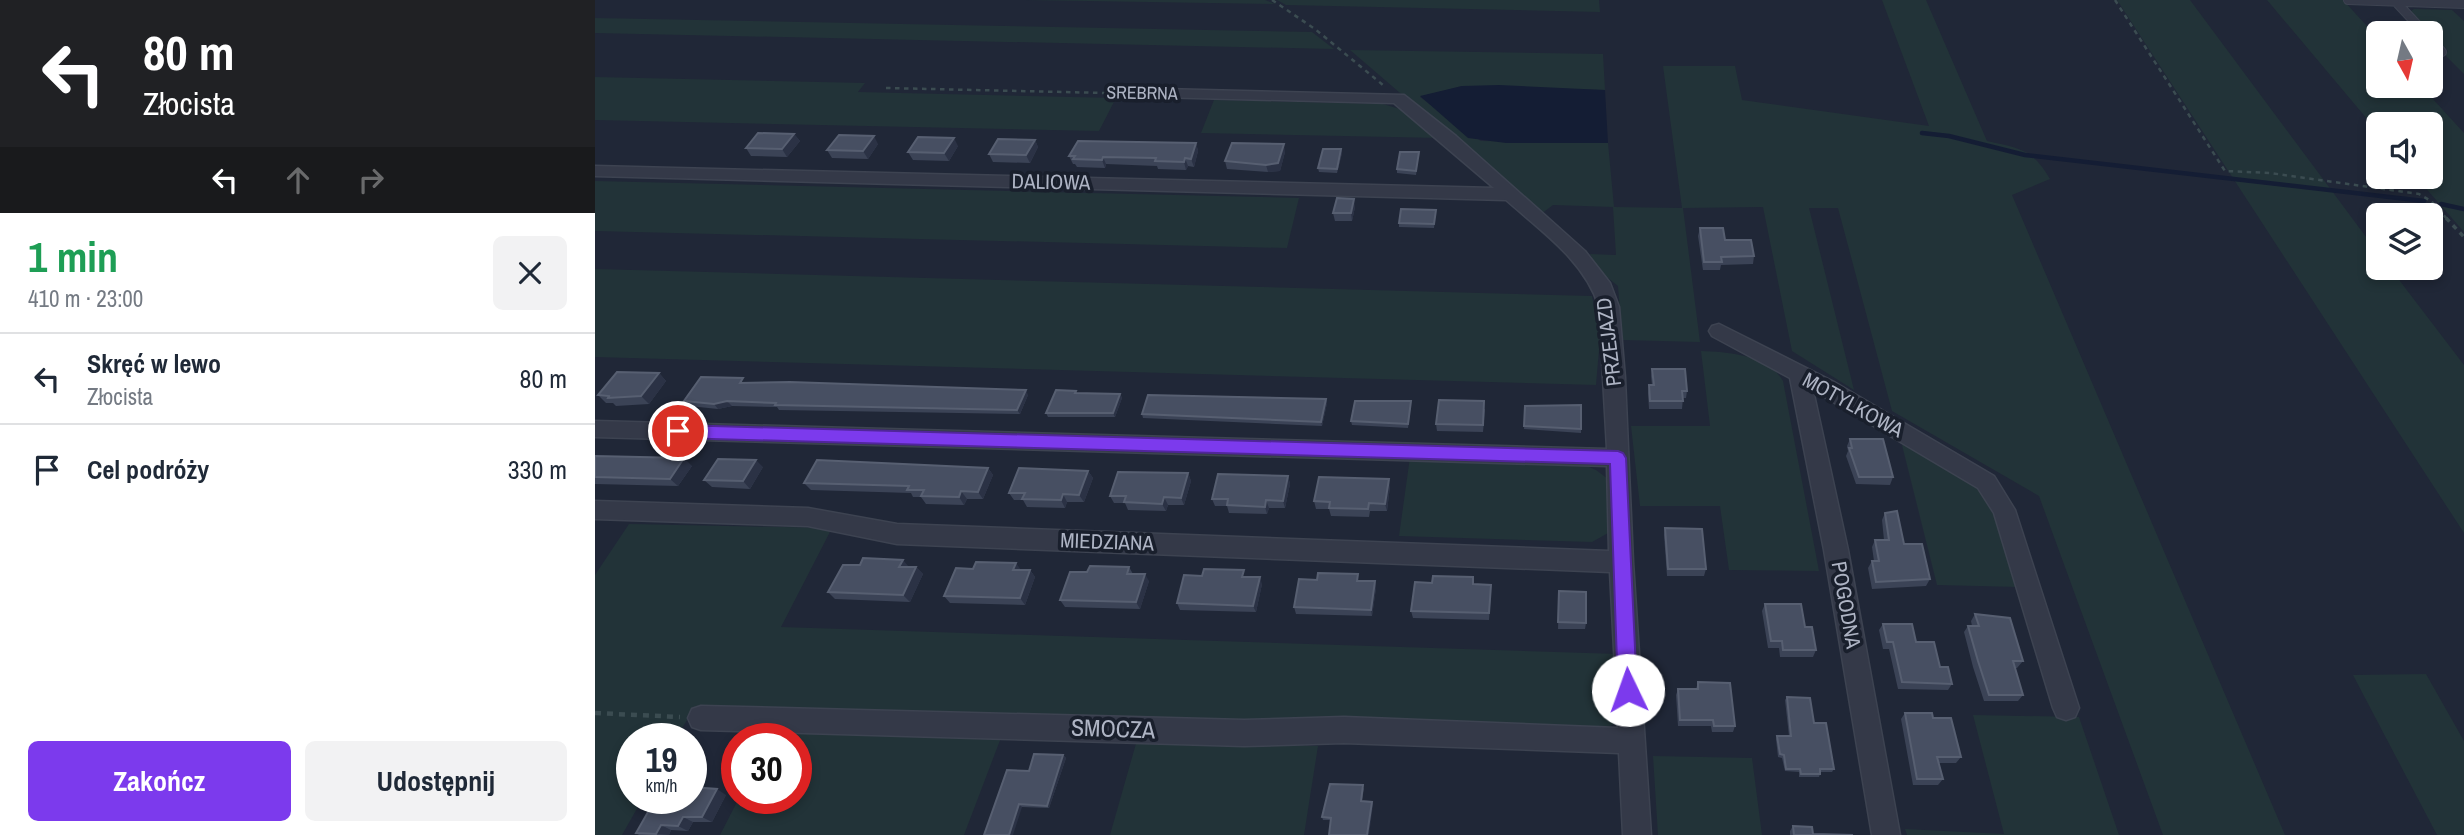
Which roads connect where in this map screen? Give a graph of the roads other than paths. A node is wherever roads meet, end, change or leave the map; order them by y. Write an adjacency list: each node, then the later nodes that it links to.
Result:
1 (2348, 1): 2 (lane)
2 (2396, 2): 3 (lane); 4 (lane)
3 (2464, 4)
4 (2414, 21)
5 (1123, 93): 6 (street, SREBRNA)
6 (1398, 98): 8 (street, PRZEJAZD)
7 (595, 171): 8 (street, DALIOWA)
8 (1507, 194): 12 (street, PRZEJAZD)
9 (1719, 331): 10 (street, MOTYLKOWA)
10 (1800, 375): 15 (street, MOTYLKOWA); 19 (street, POGODNA)
11 (595, 429): 12 (street)
12 (1618, 458): 14 (street, PRZEJAZD)
13 (595, 510): 14 (street, MIEDZIANA)
14 (1621, 562): 17 (street, PRZEJAZD)
15 (2066, 708)
16 (701, 718): 17 (street, SMOCZA)
17 (1630, 741): 18 (street, PRZEJAZD)
18 (1637, 835)
19 (1886, 835)

